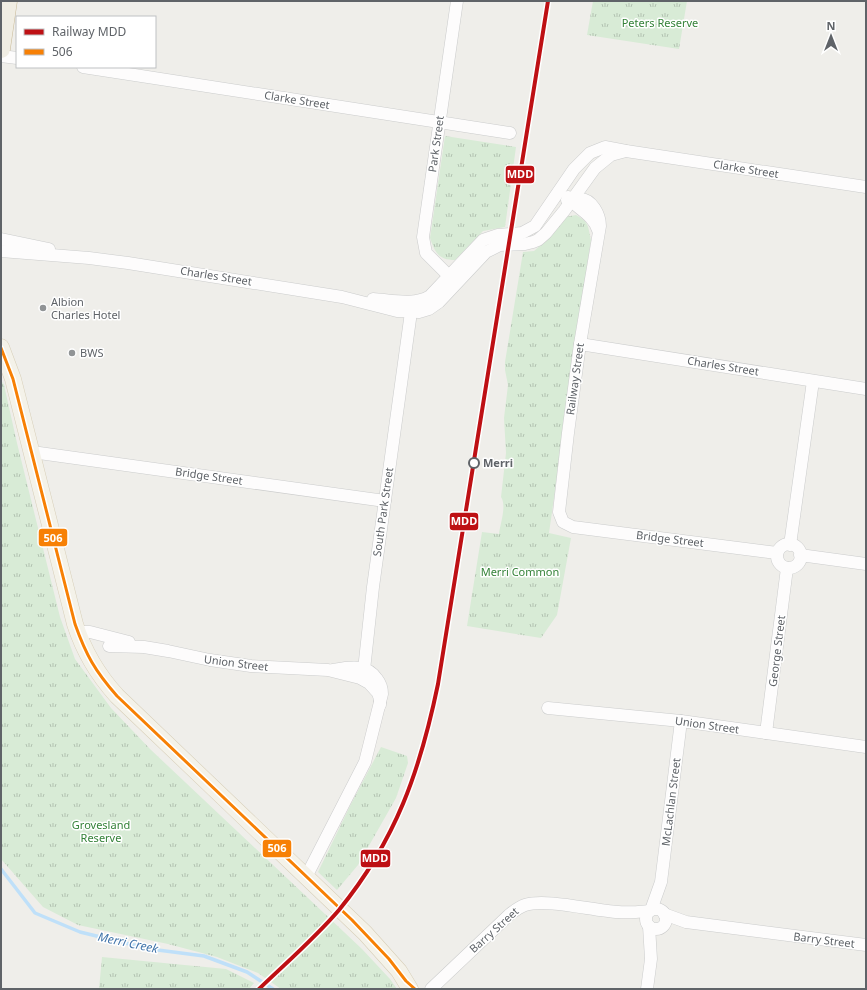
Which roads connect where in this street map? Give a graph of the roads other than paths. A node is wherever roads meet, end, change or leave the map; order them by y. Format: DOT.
graph roads {
  1 [pos="8,1"];
  2 [pos="457,1"];
  3 [pos="1,49"];
  4 [pos="1,56"];
  5 [pos="16,58"];
  6 [pos="89,68"];
  7 [pos="439,122"];
  8 [pos="510,133"];
  9 [pos="626,151"];
  10 [pos="592,152"];
  11 [pos="593,170"];
  12 [pos="564,183"];
  13 [pos="866,187"];
  14 [pos="571,201"];
  15 [pos="550,206"];
  16 [pos="1,238"];
  17 [pos="1,251"];
  18 [pos="89,258"];
  19 [pos="453,280"];
  20 [pos="411,307"];
  21 [pos="580,344"];
  22 [pos="1,348"];
  23 [pos="813,380"];
  24 [pos="866,389"];
  25 [pos="32,452"];
  26 [pos="385,501"];
  27 [pos="563,522"];
  28 [pos="790,544"];
  29 [pos="777,553"];
  30 [pos="800,555"];
  31 [pos="866,564"];
  32 [pos="787,568"];
  33 [pos="78,632"];
  34 [pos="109,646"];
  35 [pos="144,647"];
  36 [pos="363,674"];
  37 [pos="548,708"];
  38 [pos="681,721"];
  39 [pos="766,733"];
  40 [pos="866,747"];
  41 [pos="306,877"];
  42 [pos="656,918"];
  43 [pos="866,945"];
  44 [pos="410,986"];
  45 [pos="431,989"];
  46 [pos="647,989"];
  1 -- 3 [label="highway"];
  2 -- 7 [label="street, Park Street"];
  4 -- 5 [label="street"];
  6 -- 7 [label="street, Clarke Street"];
  7 -- 8 [label="street, Clarke Street"];
  7 -- 19 [label="street, Park Street"];
  9 -- 10 [label="street, Clarke Street"];
  9 -- 11 [label="street, Clarke Street"];
  9 -- 13 [label="street, Clarke Street"];
  10 -- 11 [label="street"];
  10 -- 12 [label="street"];
  11 -- 14 [label="street, Clarke Street"];
  12 -- 14 [label="street"];
  12 -- 15 [label="street, Charles Street"];
  14 -- 15 [label="street, Railway Street"];
  14 -- 19 [label="street, Charles Street"];
  14 -- 21 [label="street, Railway Street"];
  15 -- 19 [label="street, Charles Street"];
  16 -- 18 [label="street, Charles Street"];
  17 -- 18 [label="street, Charles Street"];
  18 -- 20 [label="street, Charles Street"];
  19 -- 20 [label="street, Charles Street"];
  20 -- 26 [label="street, South Park Street"];
  21 -- 23 [label="street, Charles Street"];
  21 -- 27 [label="street, Railway Street"];
  22 -- 25 [label="main road"];
  23 -- 24 [label="street, Charles Street"];
  23 -- 28 [label="street"];
  25 -- 26 [label="street, Bridge Street"];
  25 -- 33 [label="main road"];
  26 -- 36 [label="street, South Park Street"];
  27 -- 29 [label="street, Bridge Street"];
  28 -- 29 [label="street"];
  28 -- 30 [label="street"];
  29 -- 32 [label="street"];
  30 -- 31 [label="street"];
  30 -- 32 [label="street"];
  32 -- 39 [label="street, George Street"];
  33 -- 35 [label="street, Union Street"];
  33 -- 41 [label="main road"];
  34 -- 35 [label="street, Union Street"];
  35 -- 36 [label="street, Union Street"];
  36 -- 41 [label="street"];
  37 -- 38 [label="street, Union Street"];
  38 -- 39 [label="street, Union Street"];
  38 -- 42 [label="street, McLachlan Street"];
  39 -- 40 [label="street, Union Street"];
  41 -- 44 [label="main road"];
  42 -- 43 [label="street, Barry Street"];
  42 -- 45 [label="street, Barry Street"];
  42 -- 46 [label="street, McLachlan Street"];
}
